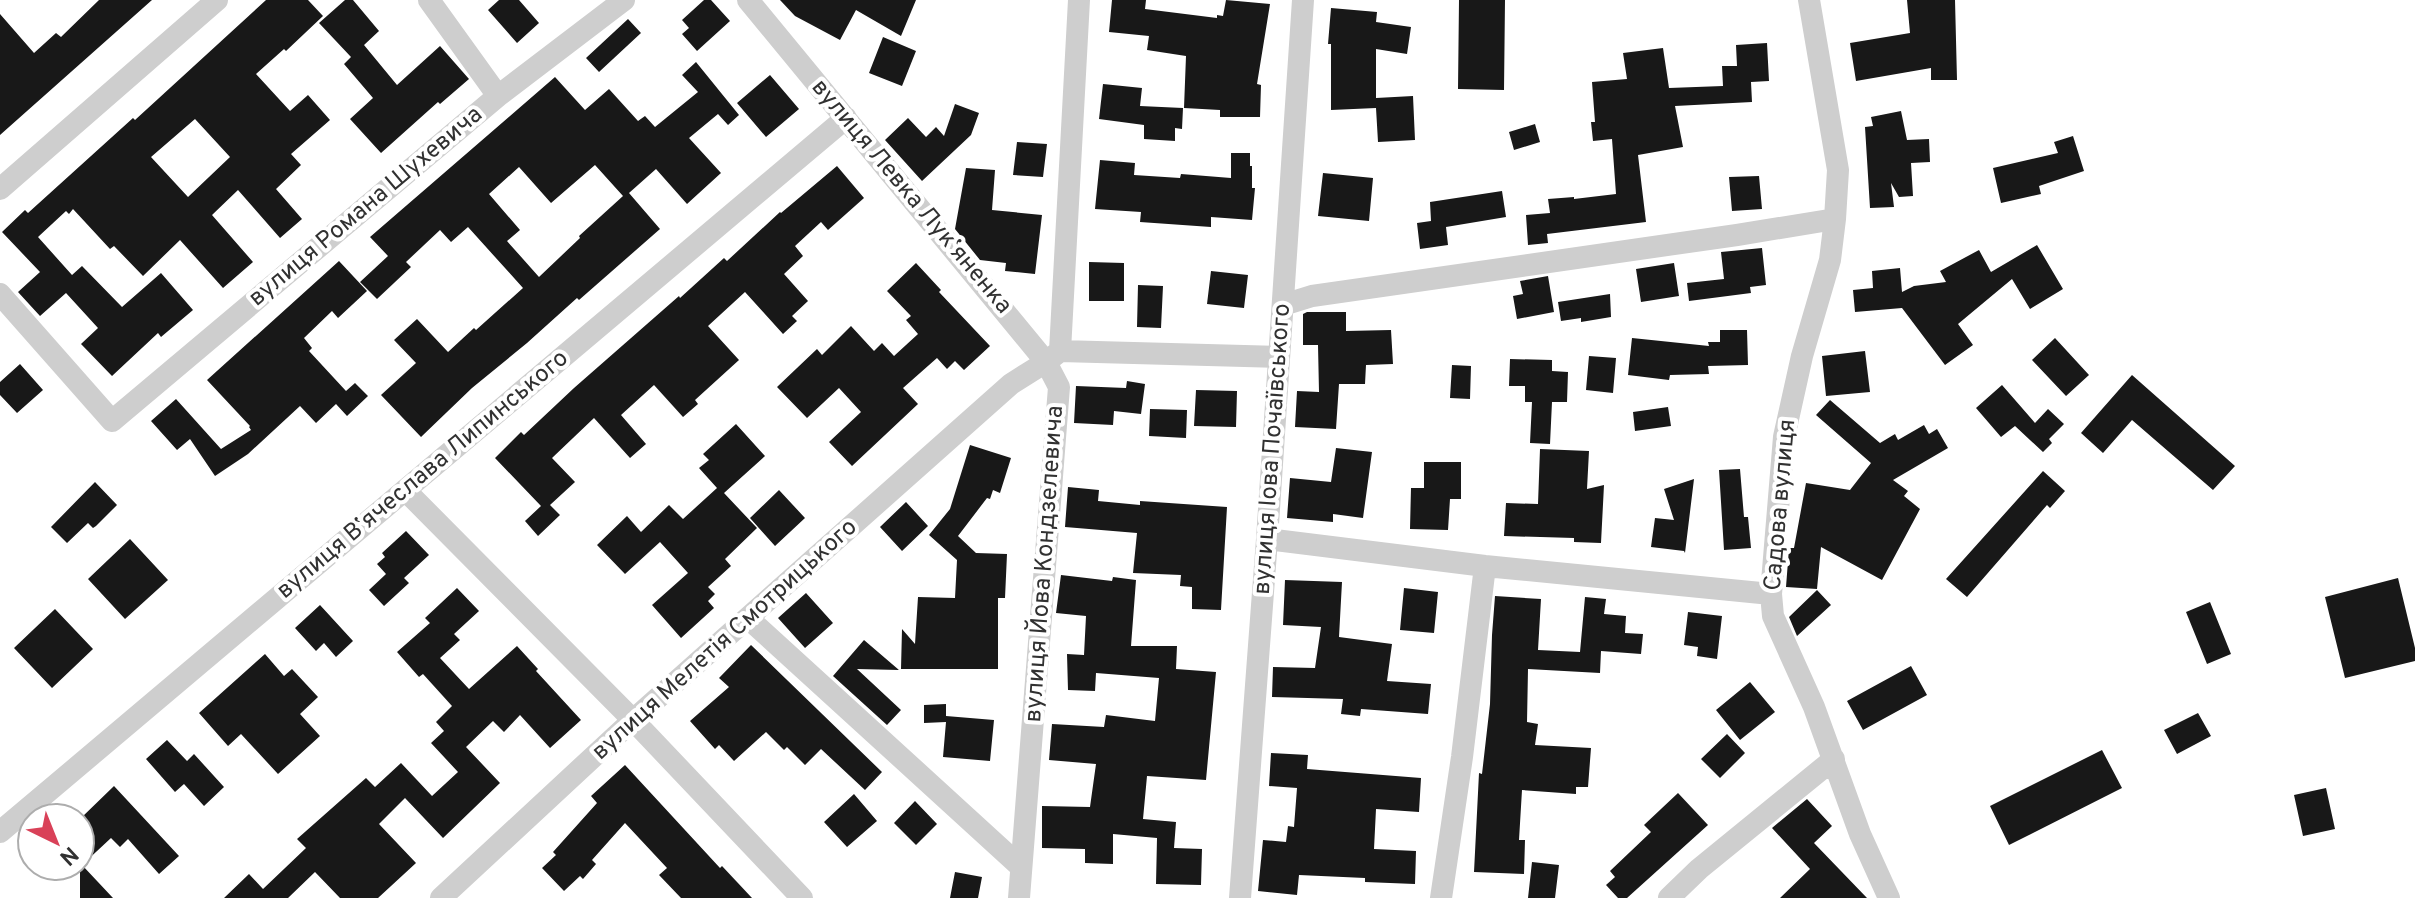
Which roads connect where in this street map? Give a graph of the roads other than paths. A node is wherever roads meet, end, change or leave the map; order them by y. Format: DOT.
graph roads {
  1 [pos="217,0"];
  2 [pos="429,0"];
  3 [pos="624,0"];
  4 [pos="748,0"];
  5 [pos="1079,0"];
  6 [pos="1303,0"];
  7 [pos="1809,0"];
  8 [pos="498,96"];
  9 [pos="846,118"];
  10 [pos="0,189"];
  11 [pos="1835,219"];
  12 [pos="0,294"];
  13 [pos="1283,305"];
  14 [pos="1053,356"];
  15 [pos="1279,357"];
  16 [pos="405,490"];
  17 [pos="1267,539"];
  18 [pos="1485,566"];
  19 [pos="1771,594"];
  20 [pos="748,618"];
  21 [pos="633,720"];
  22 [pos="1834,759"];
  23 [pos="0,832"];
  24 [pos="1021,867"];
  25 [pos="441,898"];
  26 [pos="802,898"];
  27 [pos="1019,898"];
  28 [pos="1240,898"];
  29 [pos="1441,898"];
  30 [pos="1669,898"];
  31 [pos="1889,898"];
  1 -- 10 [label="street"];
  2 -- 8 [label="street"];
  3 -- 8 [label="street, вулиця Романа Шухевича"];
  4 -- 9 [label="street, вулиця Левка Лукʼяненка"];
  5 -- 14 [label="street, вулиця Йова Кондзелевича"];
  6 -- 13 [label="street, вулиця Іова Почаївського"];
  7 -- 11 [label="street, Садова вулиця"];
  8 -- 12 [label="street, вулиця Романа Шухевича"];
  9 -- 14 [label="street, вулиця Левка Лукʼяненка"];
  9 -- 16 [label="street, вулиця Вʼячеслава Липинського"];
  11 -- 13 [label="street"];
  11 -- 19 [label="street, Садова вулиця"];
  13 -- 15 [label="street, вулиця Іова Почаївського"];
  14 -- 15 [label="street"];
  14 -- 20 [label="street, вулиця Мелетія Смотрицького"];
  14 -- 24 [label="street, вулиця Йова Кондзелевича"];
  15 -- 17 [label="street, вулиця Іова Почаївського"];
  16 -- 21 [label="street"];
  16 -- 23 [label="street, вулиця Вʼячеслава Липинського"];
  17 -- 18 [label="street"];
  17 -- 28 [label="street, вулиця Іова Почаївського"];
  18 -- 19 [label="street"];
  18 -- 29 [label="street"];
  19 -- 22 [label="street, Садова вулиця"];
  20 -- 21 [label="street, вулиця Мелетія Смотрицького"];
  20 -- 24 [label="street"];
  21 -- 25 [label="street, вулиця Мелетія Смотрицького"];
  21 -- 26 [label="street"];
  22 -- 30 [label="street"];
  22 -- 31 [label="street, Садова вулиця"];
  24 -- 27 [label="street, вулиця Йова Кондзелевича"];
}
